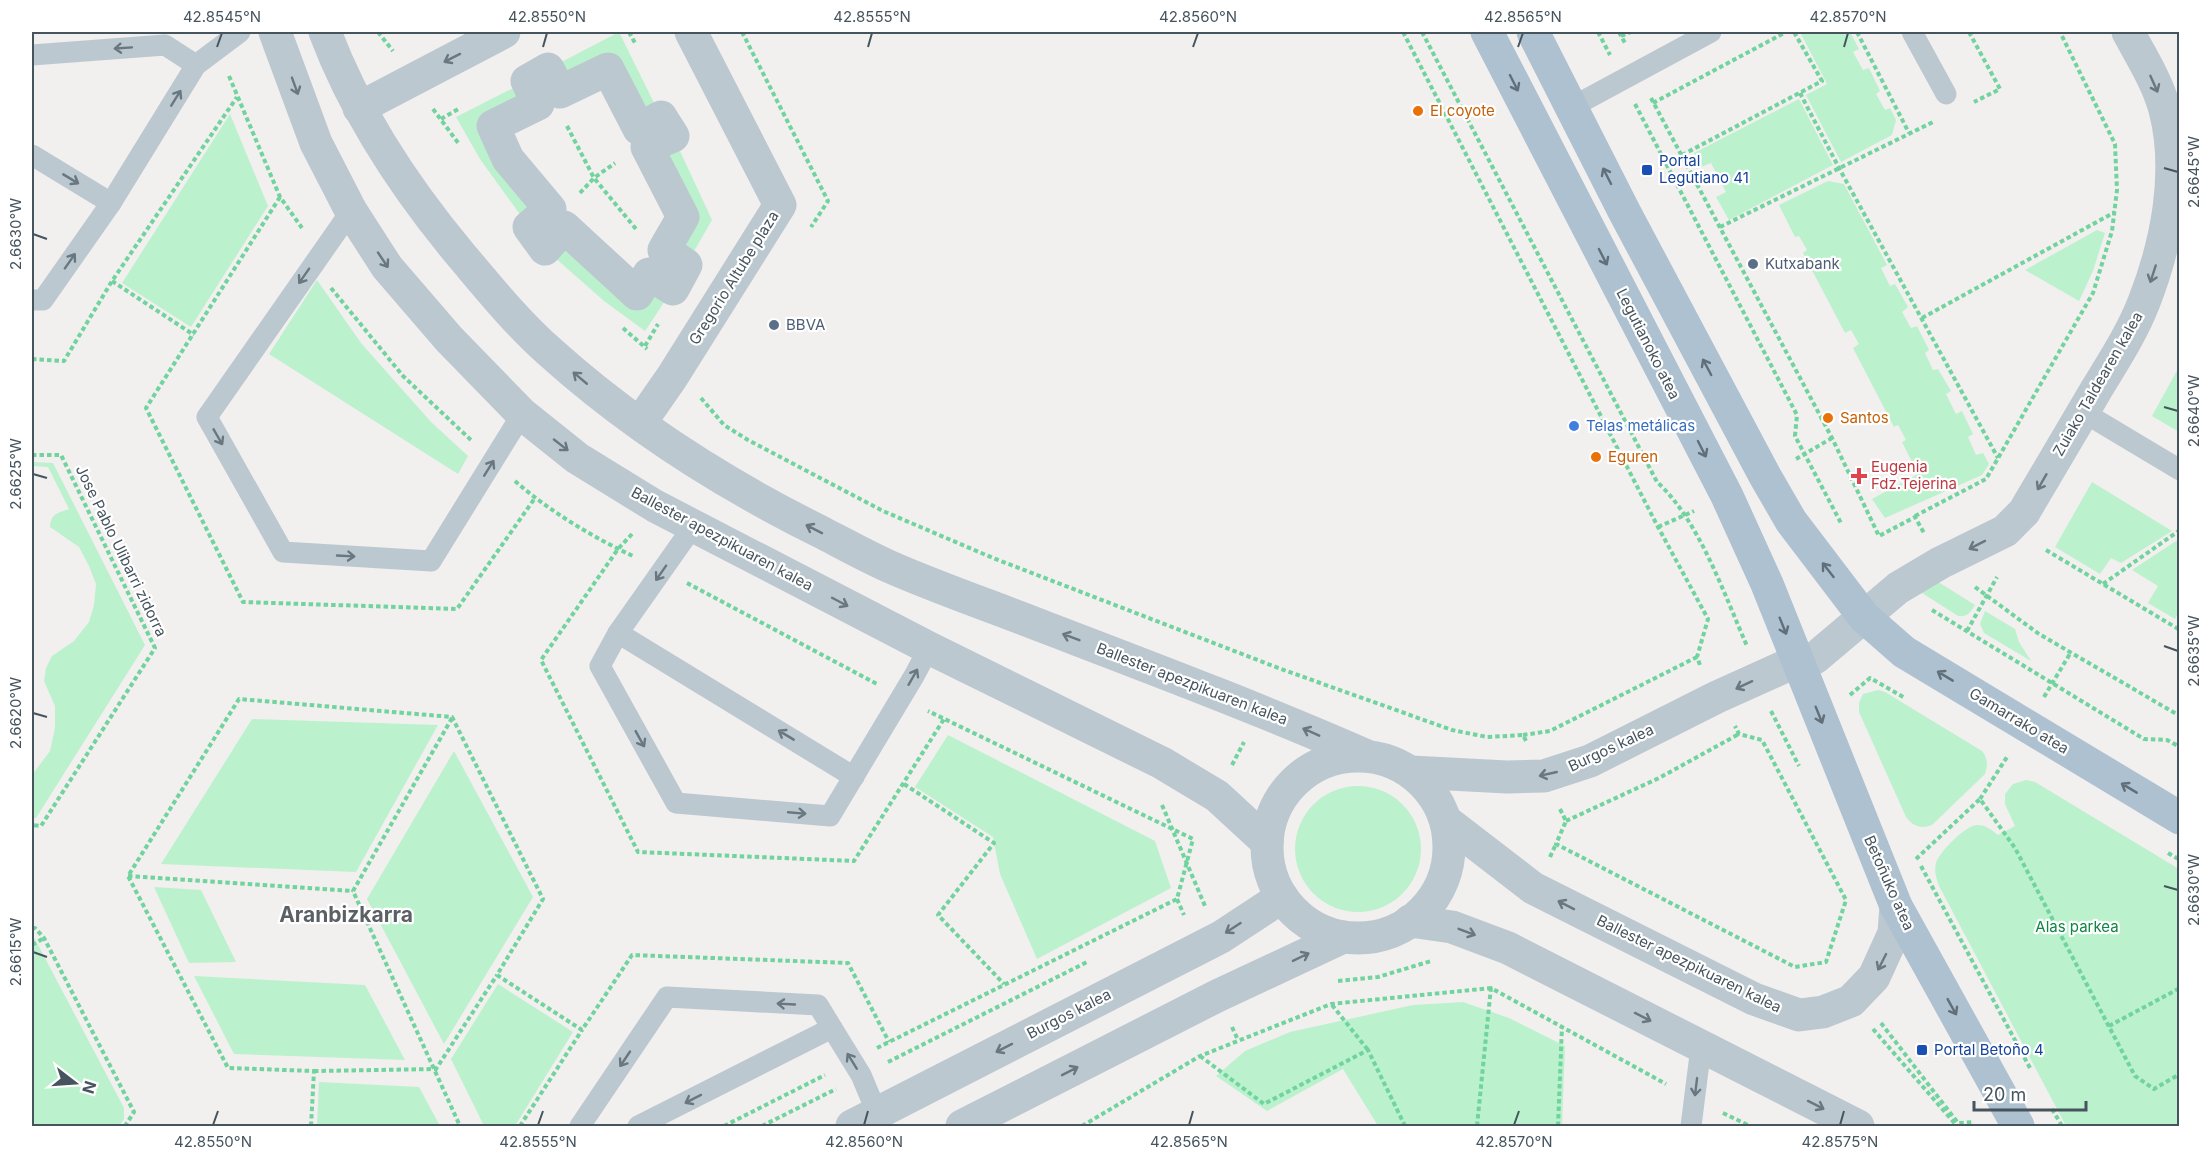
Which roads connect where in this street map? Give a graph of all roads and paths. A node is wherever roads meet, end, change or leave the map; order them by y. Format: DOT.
graph roads {
  1 [pos="240,32"];
  2 [pos="274,32"];
  3 [pos="325,32"];
  4 [pos="378,32"];
  5 [pos="504,32"];
  6 [pos="691,32"];
  7 [pos="1403,32"];
  8 [pos="1422,32"];
  9 [pos="1487,32"];
  10 [pos="1533,32"];
  11 [pos="1598,32"];
  12 [pos="1631,32"];
  13 [pos="1711,32"];
  14 [pos="1786,32"];
  15 [pos="1794,32"];
  16 [pos="1857,32"];
  17 [pos="1912,32"];
  18 [pos="1969,32"];
  19 [pos="2060,32"];
  20 [pos="2128,32"];
  21 [pos="1620,34"];
  22 [pos="219,48"];
  23 [pos="32,55"];
  24 [pos="196,65"];
  25 [pos="548,69"];
  26 [pos="1630,75"];
  27 [pos="411,79"];
  28 [pos="1800,93"];
  29 [pos="1946,94"];
  30 [pos="237,97"];
  31 [pos="1653,103"];
  32 [pos="1970,104"];
  33 [pos="1572,107"];
  34 [pos="359,108"];
  35 [pos="562,117"];
  36 [pos="1939,118"];
  37 [pos="1909,133"];
  38 [pos="2175,138"];
  39 [pos="461,146"];
  40 [pos="32,155"];
  41 [pos="1681,155"];
  42 [pos="621,159"];
  43 [pos="1839,168"];
  44 [pos="594,178"];
  45 [pos="579,195"];
  46 [pos="280,197"];
  47 [pos="111,203"];
  48 [pos="351,211"];
  49 [pos="2115,212"];
  50 [pos="1720,227"];
  51 [pos="638,231"];
  52 [pos="320,254"];
  53 [pos="112,281"];
  54 [pos="32,300"];
  55 [pos="1922,318"];
  56 [pos="618,324"];
  57 [pos="194,335"];
  58 [pos="32,359"];
  59 [pos="672,377"];
  60 [pos="2083,412"];
  61 [pos="522,414"];
  62 [pos="640,423"];
  63 [pos="32,454"];
  64 [pos="1998,458"];
  65 [pos="494,462"];
  66 [pos="2180,470"];
  67 [pos="535,498"];
  68 [pos="1915,517"];
  69 [pos="694,525"];
  70 [pos="1844,528"];
  71 [pos="2180,530"];
  72 [pos="618,549"];
  73 [pos="2046,550"];
  74 [pos="1940,564"];
  75 [pos="663,570"];
  76 [pos="2103,584"];
  77 [pos="1898,588"];
  78 [pos="1864,616"];
  79 [pos="2180,630"];
  80 [pos="618,633"];
  81 [pos="929,648"];
  82 [pos="1696,657"];
  83 [pos="1797,661"];
  84 [pos="1281,669"];
  85 [pos="1761,677"];
  86 [pos="1870,678"];
  87 [pos="902,697"];
  88 [pos="1717,697"];
  89 [pos="1847,698"];
  90 [pos="1260,709"];
  91 [pos="2180,716"];
  92 [pos="452,717"];
  93 [pos="944,719"];
  94 [pos="1739,734"];
  95 [pos="1523,735"];
  96 [pos="2180,747"];
  97 [pos="1365,755"];
  98 [pos="1800,768"];
  99 [pos="1411,772"];
  100 [pos="1544,776"];
  101 [pos="854,777"];
  102 [pos="904,784"];
  103 [pos="1217,796"];
  104 [pos="2180,818"];
  105 [pos="1446,821"];
  106 [pos="1566,821"];
  107 [pos="32,825"];
  108 [pos="1193,839"];
  109 [pos="1267,842"];
  110 [pos="1912,848"];
  111 [pos="1917,858"];
  112 [pos="128,876"];
  113 [pos="353,891"];
  114 [pos="1890,892"];
  115 [pos="1282,897"];
  116 [pos="1846,900"];
  117 [pos="1203,904"];
  118 [pos="1193,909"];
  119 [pos="1182,914"];
  120 [pos="1410,921"];
  121 [pos="32,928"];
  122 [pos="1221,937"];
  123 [pos="1343,937"];
  124 [pos="44,938"];
  125 [pos="32,945"];
  126 [pos="1097,957"];
  127 [pos="1437,960"];
  128 [pos="1826,962"];
  129 [pos="497,975"];
  130 [pos="1330,982"];
  131 [pos="1004,984"];
  132 [pos="1491,988"];
  133 [pos="2180,988"];
  134 [pos="1856,996"];
  135 [pos="1331,1004"];
  136 [pos="1562,1026"];
  137 [pos="2109,1026"];
  138 [pos="832,1028"];
  139 [pos="582,1030"];
  140 [pos="889,1042"];
  141 [pos="1701,1047"];
  142 [pos="1368,1050"];
  143 [pos="1200,1056"];
  144 [pos="857,1068"];
  145 [pos="436,1069"];
  146 [pos="314,1071"];
  147 [pos="2180,1074"];
  148 [pos="2034,1075"];
  149 [pos="1695,1098"];
  150 [pos="2050,1106"];
  151 [pos="864,1120"];
  152 [pos="1984,1122"];
  153 [pos="125,1126"];
  154 [pos="311,1126"];
  155 [pos="460,1126"];
  156 [pos="520,1126"];
  157 [pos="580,1126"];
  158 [pos="638,1126"];
  159 [pos="724,1126"];
  160 [pos="762,1126"];
  161 [pos="962,1126"];
  162 [pos="1082,1126"];
  163 [pos="1405,1126"];
  164 [pos="1477,1126"];
  165 [pos="1558,1126"];
  166 [pos="1691,1126"];
  167 [pos="1749,1126"];
  168 [pos="1858,1126"];
  169 [pos="1957,1126"];
  170 [pos="2018,1126"];
  171 [pos="2062,1126"];
  1 -- 22 [label="lane"];
  2 -- 48 [label="street, Ballester apezpikuaren kalea, one-way"];
  3 -- 34 [label="street, Ballester apezpikuaren kalea"];
  4 -- 27 [label="path"];
  5 -- 27 [label="street, one-way"];
  6 -- 59 [label="street, Gregorio Altube plaza"];
  7 -- 82 [label="path"];
  8 -- 85 [label="path"];
  9 -- 83 [label="main road, Legutianoko atea, one-way"];
  10 -- 33 [label="main road"];
  11 -- 26 [label="path"];
  12 -- 21 [label="path"];
  13 -- 26 [label="lane"];
  14 -- 31 [label="path"];
  15 -- 28 [label="path"];
  16 -- 37 [label="path"];
  17 -- 29 [label="lane"];
  18 -- 32 [label="path"];
  19 -- 49 [label="path"];
  20 -- 38 [label="street, Zuiako Taldearen kalea, one-way"];
  21 -- 26 [label="path"];
  22 -- 24 [label="lane"];
  22 -- 30 [label="path"];
  24 -- 23 [label="lane, one-way"];
  47 -- 24 [label="lane, one-way"];
  25 -- 25 [label="street"];
  26 -- 31 [label="path"];
  26 -- 33 [label="lane"];
  26 -- 70 [label="path"];
  27 -- 34 [label="street"];
  27 -- 39 [label="path"];
  28 -- 41 [label="path"];
  28 -- 43 [label="path"];
  30 -- 46 [label="path"];
  30 -- 53 [label="path"];
  31 -- 41 [label="path"];
  78 -- 33 [label="main road, one-way"];
  62 -- 34 [label="street, Ballester apezpikuaren kalea, one-way"];
  35 -- 44 [label="path"];
  36 -- 37 [label="path"];
  37 -- 43 [label="path"];
  38 -- 60 [label="street, Zuiako Taldearen kalea, one-way"];
  40 -- 47 [label="lane, one-way"];
  41 -- 50 [label="path"];
  42 -- 44 [label="path"];
  43 -- 50 [label="path"];
  43 -- 55 [label="path"];
  44 -- 45 [label="path"];
  44 -- 51 [label="path"];
  46 -- 52 [label="path"];
  46 -- 57 [label="path"];
  54 -- 47 [label="lane, one-way"];
  48 -- 52 [label="lane"];
  48 -- 61 [label="street, Ballester apezpikuaren kalea, one-way"];
  49 -- 55 [label="path"];
  49 -- 64 [label="path"];
  50 -- 68 [label="path"];
  52 -- 65 [label="path"];
  52 -- 65 [label="lane, one-way"];
  53 -- 57 [label="path"];
  53 -- 58 [label="path"];
  55 -- 64 [label="path"];
  56 -- 59 [label="path"];
  57 -- 67 [label="path"];
  59 -- 62 [label="street, Gregorio Altube plaza"];
  59 -- 84 [label="path"];
  60 -- 66 [label="lane"];
  60 -- 74 [label="street, Zuiako Taldearen kalea, one-way"];
  61 -- 65 [label="lane"];
  61 -- 69 [label="street, Ballester apezpikuaren kalea, one-way"];
  90 -- 62 [label="street, Ballester apezpikuaren kalea, one-way"];
  63 -- 107 [label="path, Jose Pablo Ulibarri zidorra"];
  64 -- 68 [label="path"];
  65 -- 67 [label="path"];
  67 -- 72 [label="path"];
  68 -- 74 [label="path"];
  69 -- 75 [label="lane"];
  69 -- 81 [label="street, Ballester apezpikuaren kalea, one-way"];
  71 -- 76 [label="path"];
  72 -- 75 [label="path"];
  72 -- 102 [label="path"];
  73 -- 76 [label="path"];
  74 -- 77 [label="street, Zuiako Taldearen kalea"];
  74 -- 91 [label="path"];
  75 -- 80 [label="lane, one-way"];
  75 -- 87 [label="path"];
  76 -- 79 [label="path"];
  77 -- 78 [label="street, Zuiako Taldearen kalea"];
  77 -- 96 [label="path"];
  78 -- 83 [label="street, Zuiako Taldearen kalea"];
  104 -- 78 [label="main road, Gamarrako atea, one-way"];
  101 -- 80 [label="lane, one-way"];
  80 -- 101 [label="lane, one-way"];
  87 -- 81 [label="lane, one-way"];
  81 -- 103 [label="street, Ballester apezpikuaren kalea"];
  82 -- 88 [label="path"];
  82 -- 95 [label="path"];
  83 -- 85 [label="street, Burgos kalea"];
  83 -- 114 [label="main road, Betoñuko atea, one-way"];
  84 -- 90 [label="path"];
  84 -- 95 [label="path"];
  85 -- 88 [label="street, Burgos kalea, one-way"];
  85 -- 98 [label="path"];
  86 -- 89 [label="path"];
  87 -- 93 [label="path"];
  87 -- 101 [label="lane"];
  88 -- 94 [label="path"];
  88 -- 100 [label="street, Burgos kalea, one-way"];
  97 -- 90 [label="street, Ballester apezpikuaren kalea, one-way"];
  90 -- 103 [label="path"];
  92 -- 112 [label="path"];
  92 -- 113 [label="path"];
  92 -- 129 [label="path"];
  93 -- 102 [label="path"];
  93 -- 108 [label="path"];
  94 -- 106 [label="path"];
  94 -- 116 [label="path"];
  95 -- 100 [label="path"];
  97 -- 99 [label="street"];
  97 -- 109 [label="street"];
  99 -- 100 [label="street, Burgos kalea"];
  99 -- 105 [label="street"];
  100 -- 106 [label="path"];
  102 -- 131 [label="path"];
  103 -- 108 [label="path"];
  103 -- 109 [label="street, Ballester apezpikuaren kalea"];
  105 -- 120 [label="street"];
  134 -- 105 [label="street, Ballester apezpikuaren kalea, one-way"];
  106 -- 128 [label="path"];
  108 -- 131 [label="path"];
  109 -- 115 [label="street"];
  110 -- 111 [label="path"];
  111 -- 114 [label="path"];
  111 -- 137 [label="path"];
  111 -- 148 [label="path"];
  112 -- 113 [label="path"];
  112 -- 146 [label="path"];
  113 -- 145 [label="path"];
  114 -- 116 [label="path"];
  114 -- 134 [label="street, one-way"];
  114 -- 170 [label="main road, Betoñuko atea, one-way"];
  115 -- 122 [label="street, Burgos kalea, one-way"];
  115 -- 123 [label="street"];
  116 -- 128 [label="path"];
  117 -- 122 [label="path"];
  118 -- 119 [label="path"];
  120 -- 123 [label="street"];
  120 -- 141 [label="street, one-way"];
  121 -- 124 [label="path"];
  122 -- 151 [label="street, Burgos kalea, one-way"];
  161 -- 123 [label="street, one-way"];
  124 -- 125 [label="path"];
  124 -- 153 [label="path"];
  126 -- 144 [label="path"];
  127 -- 130 [label="path"];
  128 -- 134 [label="path"];
  129 -- 139 [label="path"];
  129 -- 145 [label="path"];
  131 -- 140 [label="path"];
  132 -- 135 [label="path"];
  132 -- 136 [label="path"];
  132 -- 164 [label="path"];
  133 -- 137 [label="path"];
  134 -- 152 [label="path"];
  134 -- 169 [label="path"];
  135 -- 142 [label="path"];
  135 -- 143 [label="path"];
  136 -- 149 [label="path"];
  136 -- 165 [label="path"];
  137 -- 147 [label="path"];
  138 -- 144 [label="lane"];
  138 -- 157 [label="lane, one-way"];
  138 -- 158 [label="lane, one-way"];
  139 -- 140 [label="path"];
  139 -- 156 [label="path"];
  140 -- 144 [label="path"];
  141 -- 149 [label="lane, one-way"];
  141 -- 168 [label="street, one-way"];
  142 -- 143 [label="path"];
  142 -- 163 [label="path"];
  143 -- 162 [label="path"];
  144 -- 151 [label="lane"];
  144 -- 159 [label="path"];
  144 -- 160 [label="path"];
  145 -- 146 [label="path"];
  145 -- 155 [label="path"];
  146 -- 154 [label="path"];
  149 -- 166 [label="lane"];
  149 -- 167 [label="path"];
  150 -- 171 [label="path"];
}
